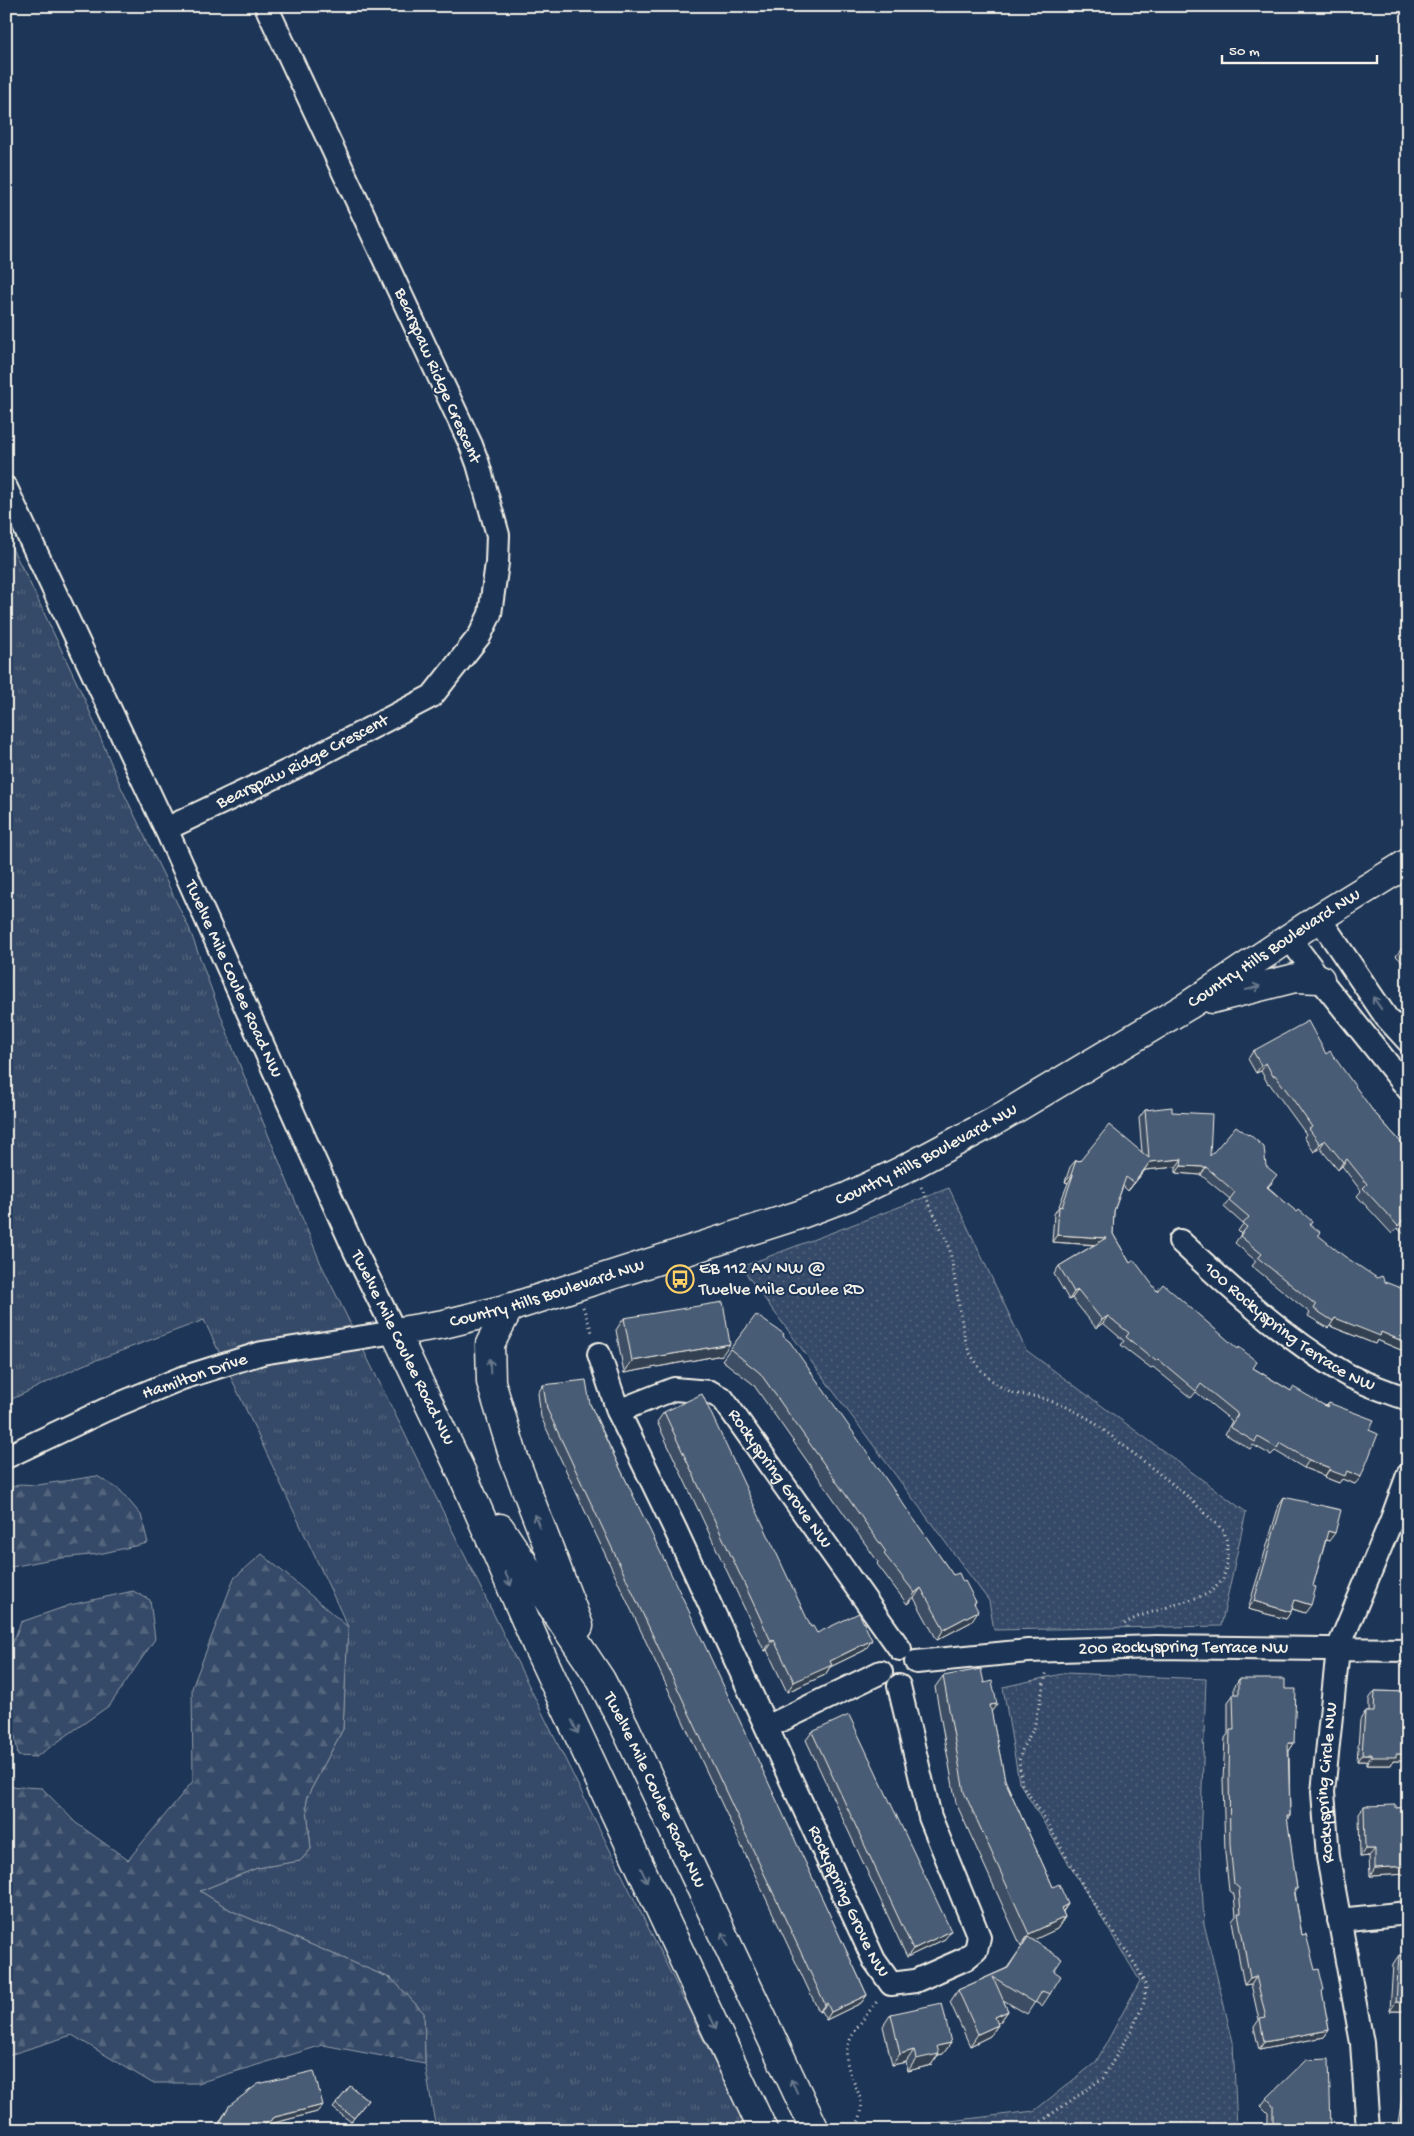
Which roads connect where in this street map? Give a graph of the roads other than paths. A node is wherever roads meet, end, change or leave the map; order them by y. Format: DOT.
graph roads {
  1 [pos="266,6"];
  2 [pos="6,488"];
  3 [pos="166,829"];
  4 [pos="1408,863"];
  5 [pos="1319,918"];
  6 [pos="1289,938"];
  7 [pos="1320,979"];
  8 [pos="1189,1005"];
  9 [pos="1408,1041"];
  10 [pos="1408,1090"];
  11 [pos="1180,1241"];
  12 [pos="510,1308"];
  13 [pos="395,1332"];
  14 [pos="599,1354"];
  15 [pos="1408,1399"];
  16 [pos="618,1411"];
  17 [pos="6,1456"];
  18 [pos="461,1470"];
  19 [pos="1408,1475"];
  20 [pos="1338,1650"];
  21 [pos="1408,1650"];
  22 [pos="908,1656"];
  23 [pos="890,1679"];
  24 [pos="601,1680"];
  25 [pos="766,1727"];
  26 [pos="1408,1912"];
  27 [pos="1339,1920"];
  28 [pos="763,2130"];
  29 [pos="814,2130"];
  30 [pos="1368,2130"];
  1 -- 3 [label="street, Bearspaw Ridge Crescent"];
  2 -- 3 [label="street, Twelve Mile Coulee Road NW"];
  3 -- 13 [label="street, Twelve Mile Coulee Road NW"];
  4 -- 5 [label="main road, Country Hills Boulevard NW"];
  5 -- 6 [label="main road, Country Hills Boulevard NW"];
  9 -- 5 [label="street, one-way"];
  6 -- 7 [label="street"];
  6 -- 8 [label="main road, Country Hills Boulevard NW"];
  8 -- 7 [label="main road, one-way"];
  7 -- 10 [label="street"];
  8 -- 12 [label="main road, Country Hills Boulevard NW"];
  11 -- 15 [label="street, 100 Rockyspring Terrace NW"];
  12 -- 13 [label="main road, Country Hills Boulevard NW"];
  24 -- 12 [label="main road, one-way"];
  13 -- 17 [label="street, Hamilton Drive"];
  13 -- 18 [label="main road, Twelve Mile Coulee Road NW"];
  14 -- 16 [label="street, Rockyspring Grove NW"];
  16 -- 22 [label="street, Rockyspring Grove NW"];
  16 -- 25 [label="street, Rockyspring Grove NW"];
  18 -- 24 [label="main road, Twelve Mile Coulee Road NW"];
  18 -- 28 [label="main road, Twelve Mile Coulee Road NW, one-way"];
  19 -- 20 [label="street, Rockyspring Circle NW"];
  20 -- 21 [label="street, 200 Rockyspring Terrace NW"];
  20 -- 22 [label="street, 200 Rockyspring Terrace NW"];
  20 -- 27 [label="street, Rockyspring Circle NW"];
  22 -- 23 [label="street"];
  22 -- 23 [label="street"];
  23 -- 25 [label="street"];
  23 -- 25 [label="street, Rockyspring Grove NW"];
  29 -- 24 [label="main road, Twelve Mile Coulee Road NW, one-way"];
  26 -- 27 [label="street"];
  27 -- 30 [label="street, Rockyspring Circle NW"];
}
